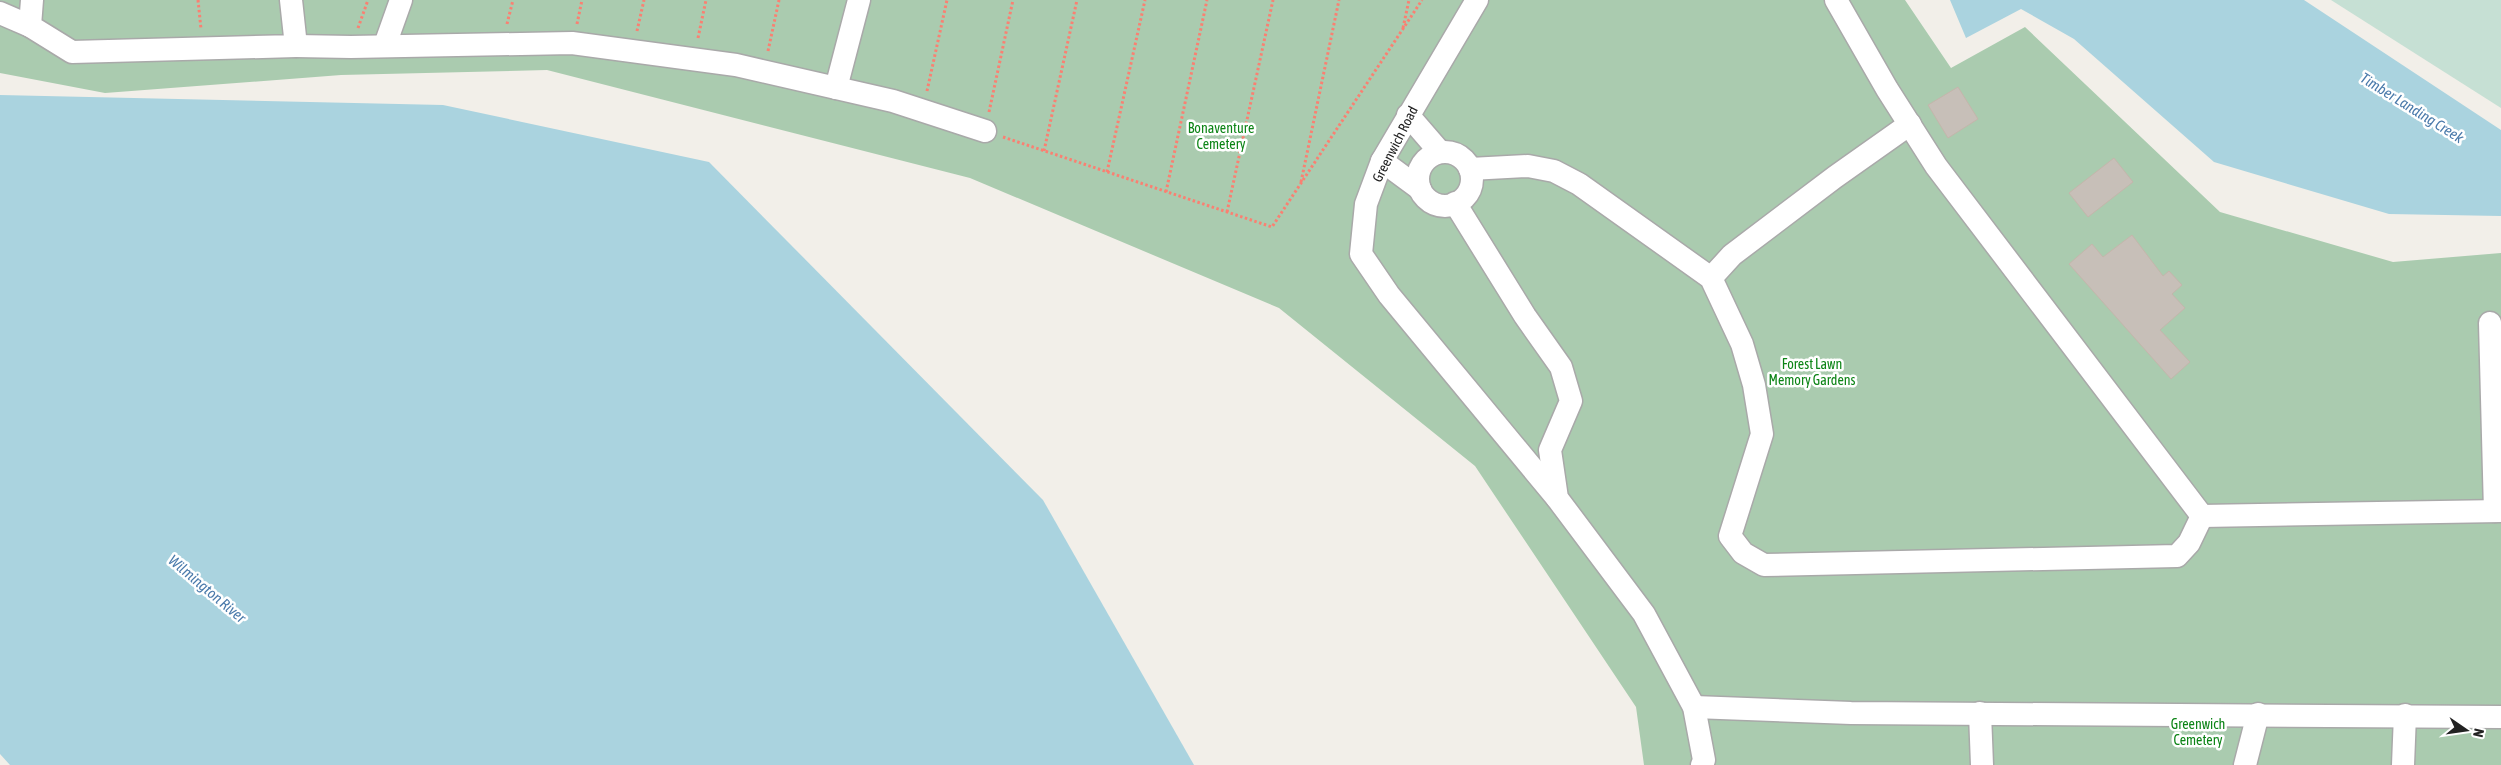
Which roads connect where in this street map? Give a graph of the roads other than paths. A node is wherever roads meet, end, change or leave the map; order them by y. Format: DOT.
graph roads {
  1 [pos="32,0"];
  2 [pos="291,0"];
  3 [pos="401,0"];
  4 [pos="859,0"];
  5 [pos="1477,0"];
  6 [pos="1836,0"];
  7 [pos="0,13"];
  8 [pos="30,26"];
  9 [pos="385,45"];
  10 [pos="296,46"];
  11 [pos="836,88"];
  12 [pos="1408,115"];
  13 [pos="1910,124"];
  14 [pos="985,131"];
  15 [pos="1440,152"];
  16 [pos="1382,162"];
  17 [pos="1470,169"];
  18 [pos="1420,188"];
  19 [pos="1455,204"];
  20 [pos="1710,278"];
  21 [pos="2490,323"];
  22 [pos="1557,498"];
  23 [pos="2498,511"];
  24 [pos="2202,516"];
  25 [pos="1694,707"];
  26 [pos="1980,713"];
  27 [pos="2258,714"];
  28 [pos="2405,716"];
  29 [pos="2501,717"];
  30 [pos="1704,763"];
  31 [pos="1982,765"];
  32 [pos="2245,765"];
  33 [pos="2403,765"];
  1 -- 8 [label="street"];
  2 -- 10 [label="street"];
  3 -- 9 [label="street"];
  4 -- 11 [label="street"];
  5 -- 12 [label="street, Greenwich Road"];
  6 -- 13 [label="street"];
  7 -- 8 [label="street"];
  8 -- 10 [label="street"];
  9 -- 10 [label="street"];
  9 -- 11 [label="street"];
  11 -- 14 [label="street"];
  12 -- 15 [label="street"];
  12 -- 16 [label="street, Greenwich Road"];
  13 -- 20 [label="street"];
  13 -- 24 [label="street"];
  15 -- 17 [label="street"];
  15 -- 18 [label="street"];
  16 -- 18 [label="street"];
  16 -- 22 [label="street, Greenwich Road"];
  17 -- 19 [label="street"];
  17 -- 20 [label="street"];
  18 -- 19 [label="street"];
  19 -- 22 [label="street"];
  20 -- 24 [label="street"];
  21 -- 23 [label="street"];
  22 -- 25 [label="street, Greenwich Road"];
  23 -- 24 [label="street"];
  25 -- 26 [label="street"];
  25 -- 30 [label="street, Greenwich Road"];
  26 -- 27 [label="street"];
  26 -- 31 [label="street"];
  27 -- 28 [label="street"];
  27 -- 32 [label="street"];
  28 -- 29 [label="street"];
  28 -- 33 [label="street"];
}
